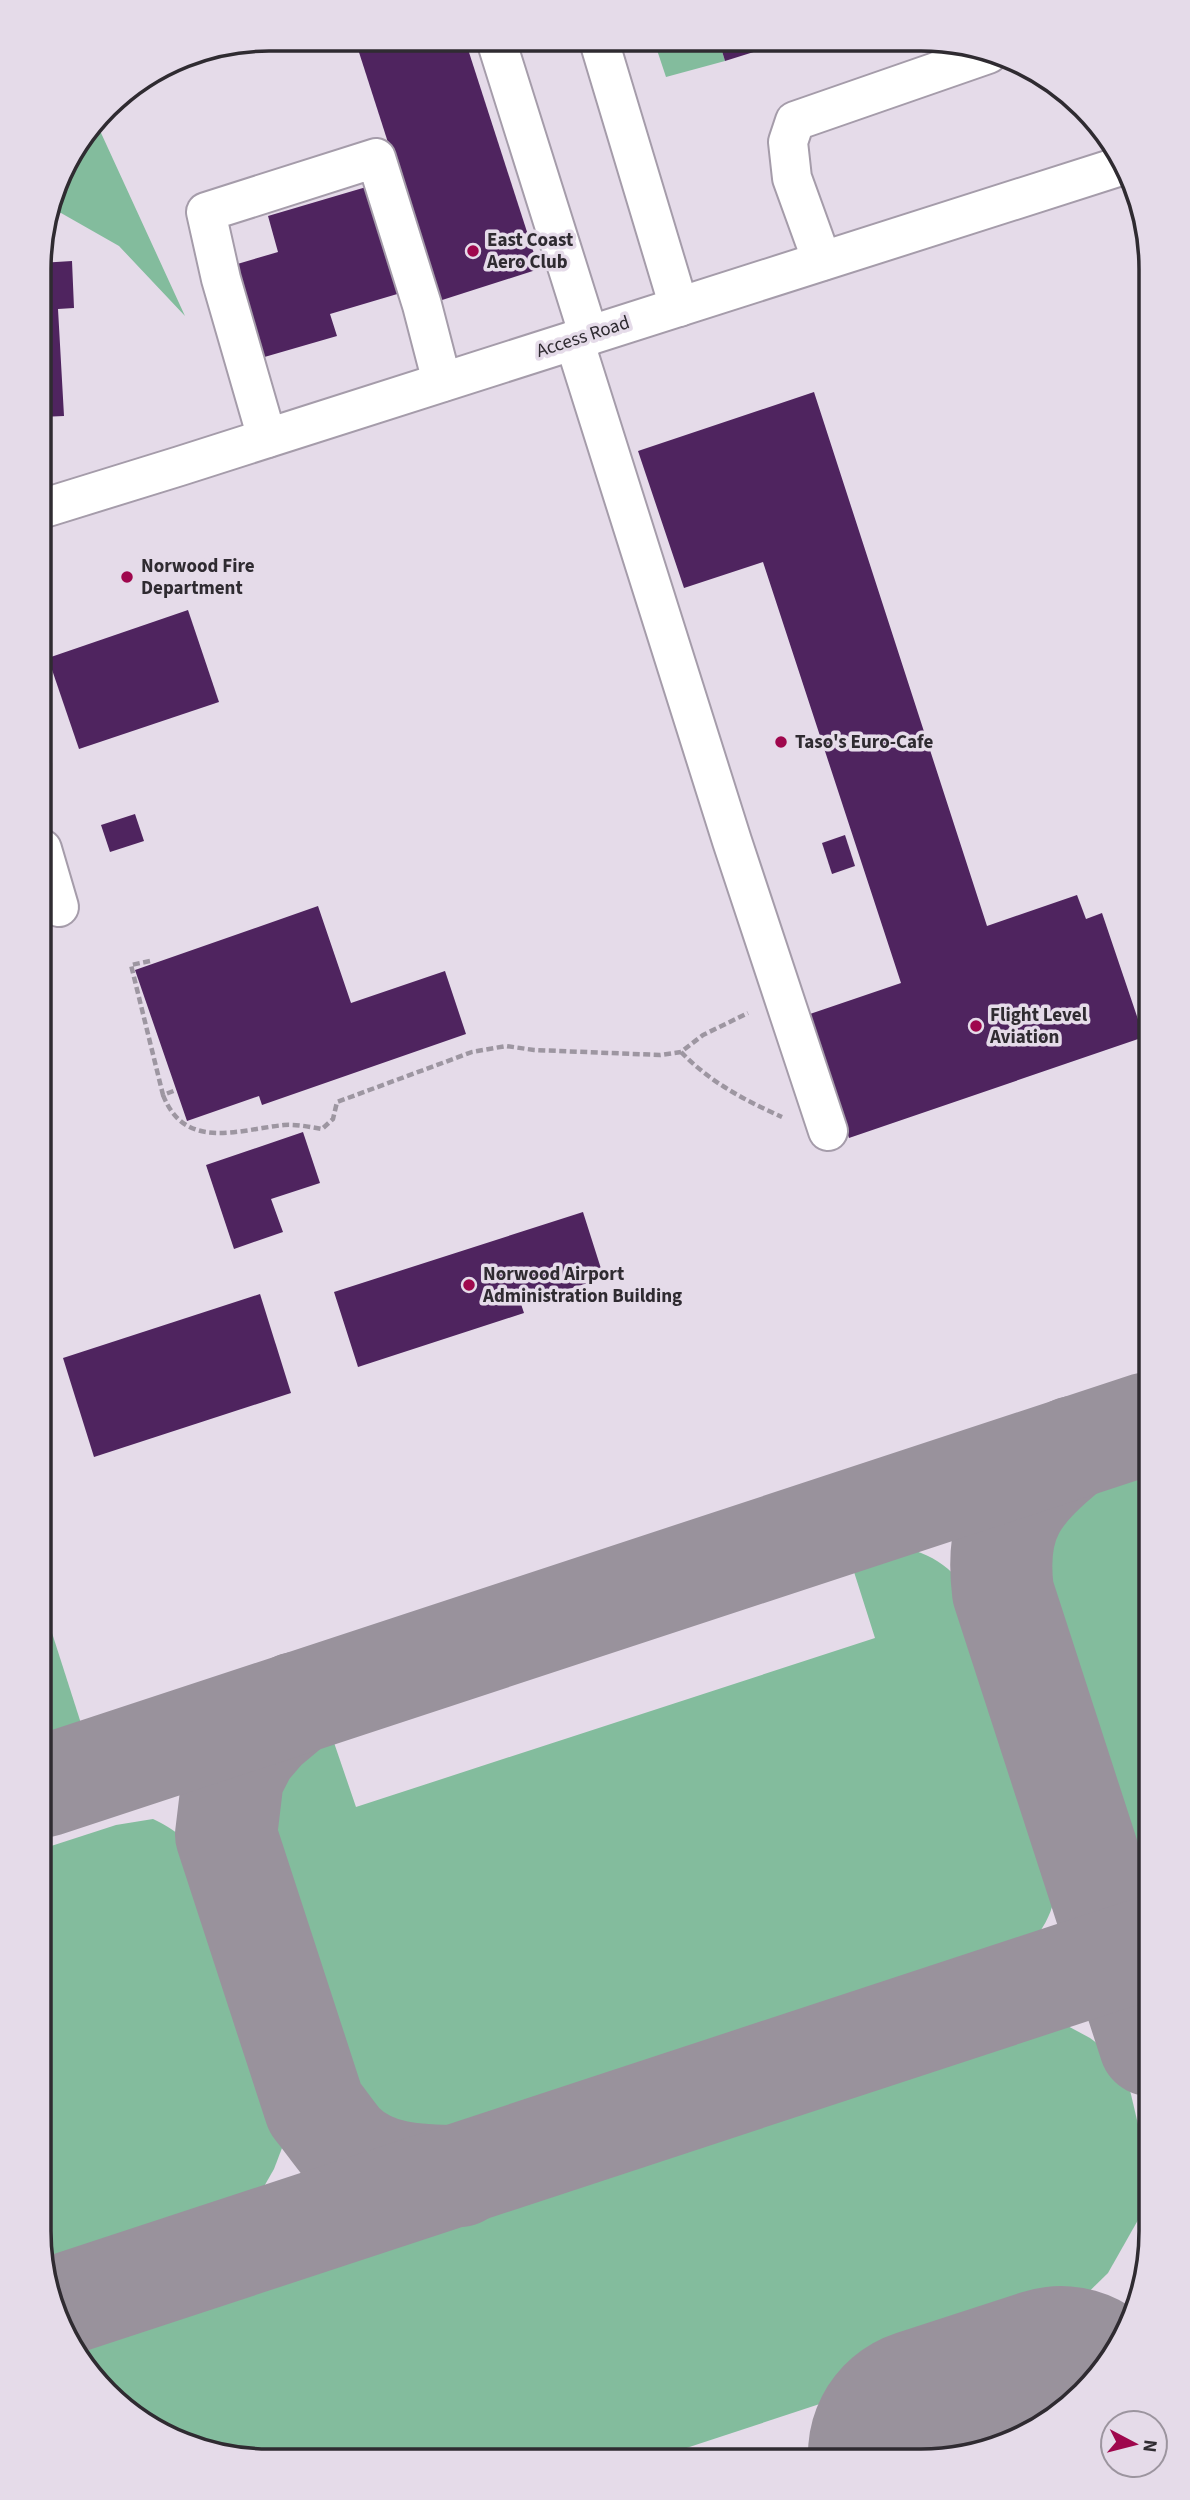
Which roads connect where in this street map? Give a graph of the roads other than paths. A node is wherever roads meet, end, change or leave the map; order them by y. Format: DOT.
graph roads {
  1 [pos="499,51"];
  2 [pos="602,51"];
  3 [pos="976,58"];
  4 [pos="1114,168"];
  5 [pos="822,261"];
  6 [pos="679,307"];
  7 [pos="581,338"];
  8 [pos="442,383"];
  9 [pos="267,438"];
  10 [pos="51,506"];
  11 [pos="51,878"];
  12 [pos="60,907"];
  13 [pos="828,1131"];
  1 -- 7 [label="street"];
  2 -- 6 [label="street"];
  3 -- 5 [label="street"];
  4 -- 5 [label="street, Access Road"];
  5 -- 6 [label="street, Access Road"];
  6 -- 7 [label="street, Access Road"];
  7 -- 8 [label="street, Access Road"];
  7 -- 13 [label="street"];
  8 -- 9 [label="street, Access Road"];
  8 -- 9 [label="street"];
  9 -- 10 [label="street, Access Road"];
  11 -- 12 [label="street"];
}
